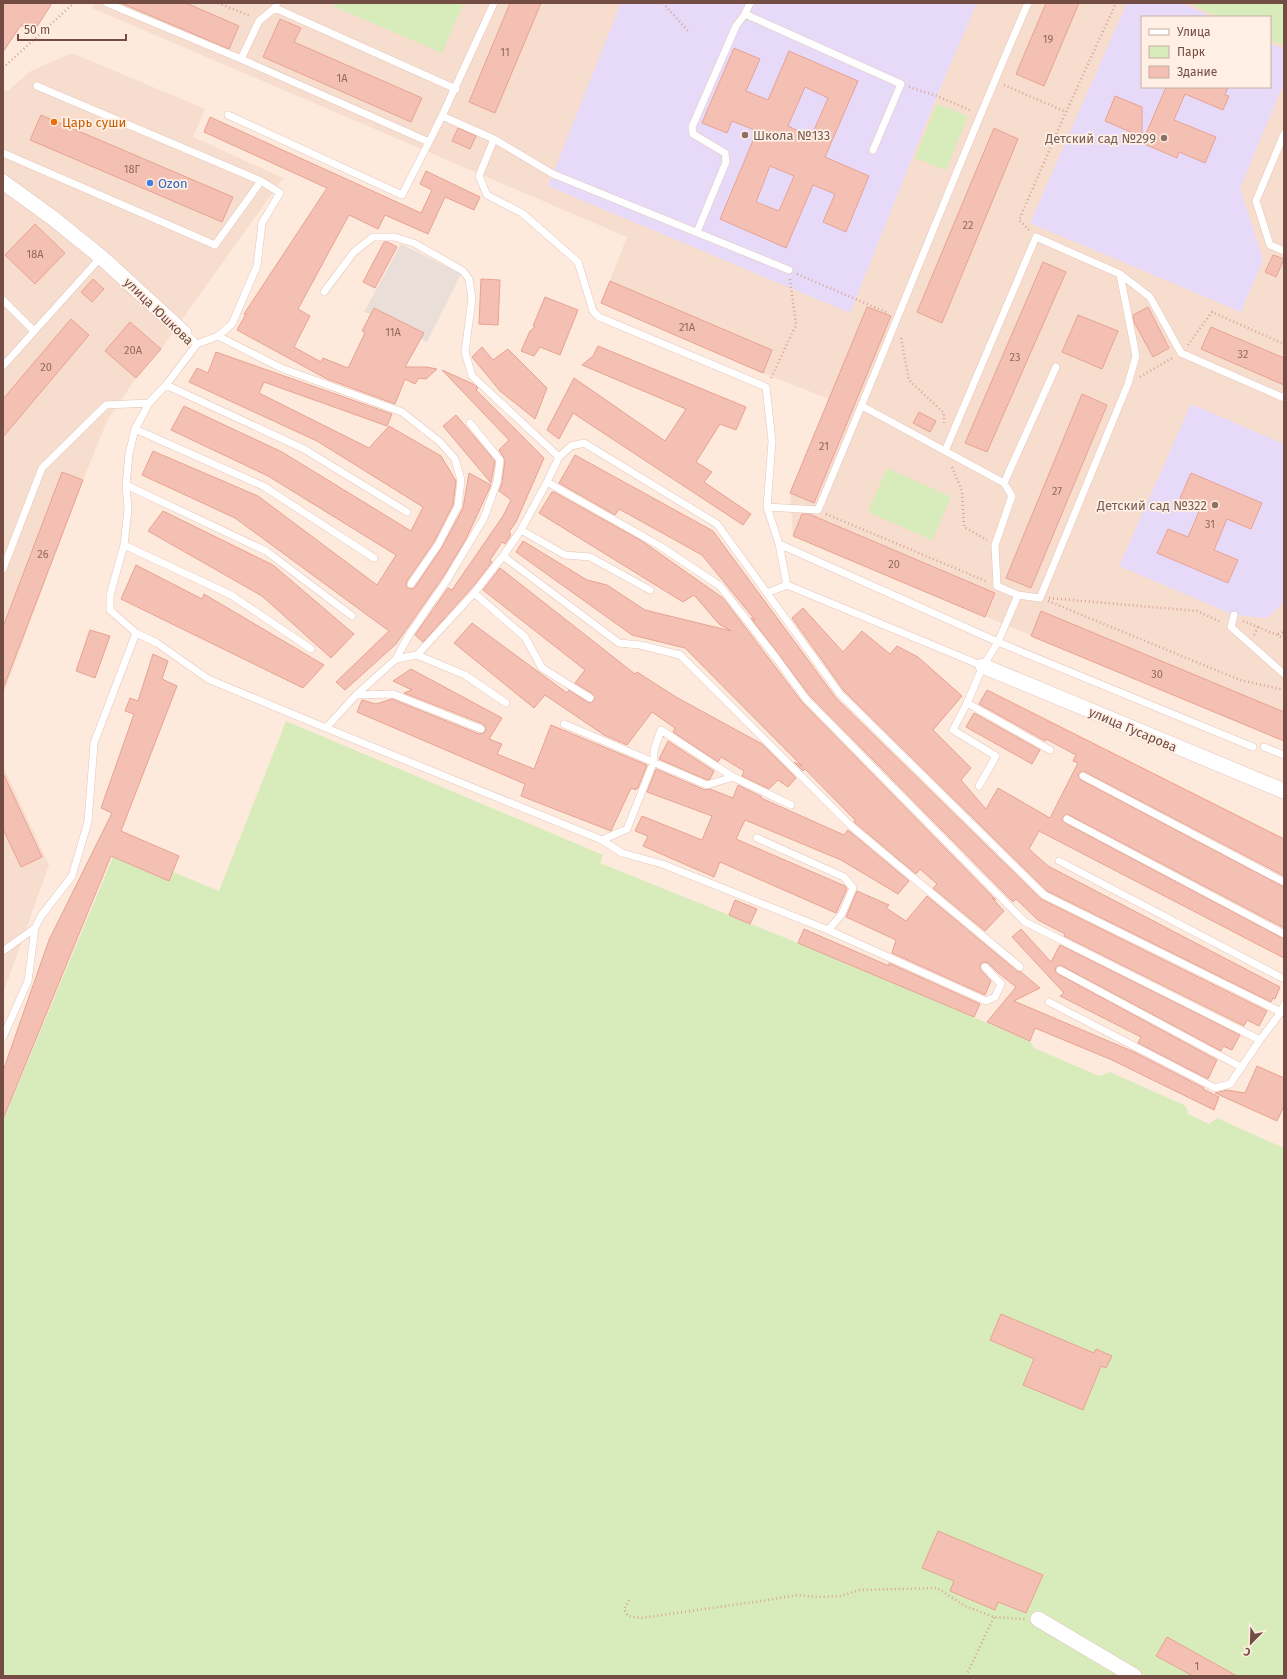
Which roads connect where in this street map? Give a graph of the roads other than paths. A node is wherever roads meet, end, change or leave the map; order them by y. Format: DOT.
graph roads {
  1 [pos="107,3"];
  2 [pos="494,3"];
  3 [pos="750,3"];
  4 [pos="1028,3"];
  5 [pos="276,6"];
  6 [pos="745,14"];
  7 [pos="241,59"];
  8 [pos="37,86"];
  9 [pos="456,89"];
  10 [pos="228,116"];
  11 [pos="442,116"];
  12 [pos="1284,134"];
  13 [pos="494,139"];
  14 [pos="430,142"];
  15 [pos="873,150"];
  16 [pos="3,153"];
  17 [pos="261,181"];
  18 [pos="3,182"];
  19 [pos="697,232"];
  20 [pos="1284,251"];
  21 [pos="101,257"];
  22 [pos="789,270"];
  23 [pos="1120,274"];
  24 [pos="324,292"];
  25 [pos="3,300"];
  26 [pos="34,331"];
  27 [pos="184,333"];
  28 [pos="218,336"];
  29 [pos="197,344"];
  30 [pos="3,366"];
  31 [pos="1056,367"];
  32 [pos="166,385"];
  33 [pos="1284,398"];
  34 [pos="149,403"];
  35 [pos="862,406"];
  36 [pos="470,423"];
  37 [pos="135,429"];
  38 [pos="945,451"];
  39 [pos="559,457"];
  40 [pos="547,482"];
  41 [pos="1004,483"];
  42 [pos="126,485"];
  43 [pos="767,507"];
  44 [pos="407,512"];
  45 [pos="521,530"];
  46 [pos="779,544"];
  47 [pos="124,545"];
  48 [pos="503,556"];
  49 [pos="374,558"];
  50 [pos="3,569"];
  51 [pos="411,584"];
  52 [pos="788,585"];
  53 [pos="650,590"];
  54 [pos="474,593"];
  55 [pos="767,593"];
  56 [pos="1018,594"];
  57 [pos="1234,615"];
  58 [pos="352,616"];
  59 [pos="136,633"];
  60 [pos="998,642"];
  61 [pos="311,649"];
  62 [pos="418,655"];
  63 [pos="396,659"];
  64 [pos="983,666"];
  65 [pos="1284,674"];
  66 [pos="356,695"];
  67 [pos="590,698"];
  68 [pos="506,703"];
  69 [pos="967,703"];
  70 [pos="564,724"];
  71 [pos="326,728"];
  72 [pos="481,729"];
  73 [pos="1253,747"];
  74 [pos="1264,747"];
  75 [pos="1050,750"];
  76 [pos="1284,755"];
  77 [pos="654,762"];
  78 [pos="1083,776"];
  79 [pos="733,777"];
  80 [pos="979,786"];
  81 [pos="1284,791"];
  82 [pos="791,805"];
  83 [pos="1067,819"];
  84 [pos="757,838"];
  85 [pos="602,840"];
  86 [pos="1058,862"];
  87 [pos="1284,882"];
  88 [pos="35,928"];
  89 [pos="828,930"];
  90 [pos="1284,934"];
  91 [pos="3,951"];
  92 [pos="985,967"];
  93 [pos="1020,967"];
  94 [pos="1060,970"];
  95 [pos="1284,979"];
  96 [pos="1049,1002"];
  97 [pos="1282,1008"];
  98 [pos="3,1037"];
  99 [pos="1260,1040"];
  100 [pos="1241,1067"];
  101 [pos="1038,1619"];
  102 [pos="1134,1676"];
  1 -- 7 [label="lane"];
  2 -- 9 [label="lane"];
  3 -- 6 [label="lane"];
  4 -- 35 [label="lane"];
  5 -- 7 [label="lane"];
  5 -- 9 [label="lane"];
  6 -- 15 [label="lane"];
  6 -- 19 [label="lane"];
  7 -- 14 [label="lane"];
  8 -- 17 [label="lane"];
  9 -- 11 [label="lane"];
  10 -- 14 [label="lane"];
  11 -- 13 [label="lane"];
  11 -- 14 [label="lane"];
  12 -- 20 [label="lane"];
  13 -- 19 [label="lane"];
  13 -- 43 [label="lane"];
  16 -- 17 [label="lane"];
  17 -- 28 [label="lane"];
  18 -- 21 [label="street, улица Юшкова"];
  19 -- 22 [label="lane"];
  21 -- 26 [label="lane"];
  21 -- 27 [label="street, улица Юшкова"];
  23 -- 33 [label="lane"];
  23 -- 38 [label="lane"];
  23 -- 56 [label="lane"];
  24 -- 39 [label="lane"];
  25 -- 26 [label="lane"];
  26 -- 30 [label="lane"];
  27 -- 29 [label="lane, улица Юшкова"];
  28 -- 29 [label="lane"];
  28 -- 51 [label="lane"];
  29 -- 32 [label="lane, улица Юшкова"];
  31 -- 41 [label="lane"];
  32 -- 34 [label="lane, улица Юшкова"];
  32 -- 44 [label="lane"];
  34 -- 37 [label="lane, улица Юшкова"];
  34 -- 50 [label="lane"];
  35 -- 38 [label="lane"];
  35 -- 43 [label="lane"];
  36 -- 63 [label="lane"];
  37 -- 42 [label="lane, улица Юшкова"];
  37 -- 49 [label="lane"];
  38 -- 41 [label="lane"];
  39 -- 40 [label="lane"];
  39 -- 55 [label="lane"];
  40 -- 45 [label="lane"];
  40 -- 99 [label="lane"];
  41 -- 56 [label="lane"];
  42 -- 47 [label="lane, улица Юшкова"];
  42 -- 58 [label="lane"];
  43 -- 46 [label="lane"];
  45 -- 48 [label="lane"];
  45 -- 53 [label="lane"];
  46 -- 52 [label="lane"];
  46 -- 60 [label="lane"];
  47 -- 59 [label="lane, улица Юшкова"];
  47 -- 61 [label="lane"];
  48 -- 54 [label="lane"];
  48 -- 93 [label="lane"];
  52 -- 55 [label="lane"];
  52 -- 64 [label="lane"];
  54 -- 62 [label="lane"];
  54 -- 67 [label="lane"];
  55 -- 97 [label="lane"];
  56 -- 60 [label="lane"];
  57 -- 65 [label="lane"];
  59 -- 71 [label="lane"];
  59 -- 88 [label="lane"];
  60 -- 64 [label="lane"];
  60 -- 73 [label="lane"];
  62 -- 63 [label="lane"];
  62 -- 68 [label="lane"];
  63 -- 66 [label="lane"];
  64 -- 69 [label="lane"];
  64 -- 81 [label="street, улица Гусарова"];
  66 -- 71 [label="lane"];
  66 -- 72 [label="lane"];
  69 -- 75 [label="lane"];
  69 -- 80 [label="lane"];
  70 -- 77 [label="lane"];
  71 -- 85 [label="lane"];
  74 -- 76 [label="lane"];
  77 -- 79 [label="lane"];
  77 -- 79 [label="lane"];
  77 -- 85 [label="lane"];
  78 -- 87 [label="lane"];
  79 -- 82 [label="lane"];
  83 -- 90 [label="lane"];
  84 -- 89 [label="lane"];
  85 -- 89 [label="lane"];
  86 -- 95 [label="lane"];
  88 -- 91 [label="lane"];
  88 -- 98 [label="lane"];
  89 -- 92 [label="lane"];
  94 -- 100 [label="lane"];
  96 -- 100 [label="lane"];
  97 -- 99 [label="lane"];
  99 -- 100 [label="lane"];
  101 -- 102 [label="street"];
}
